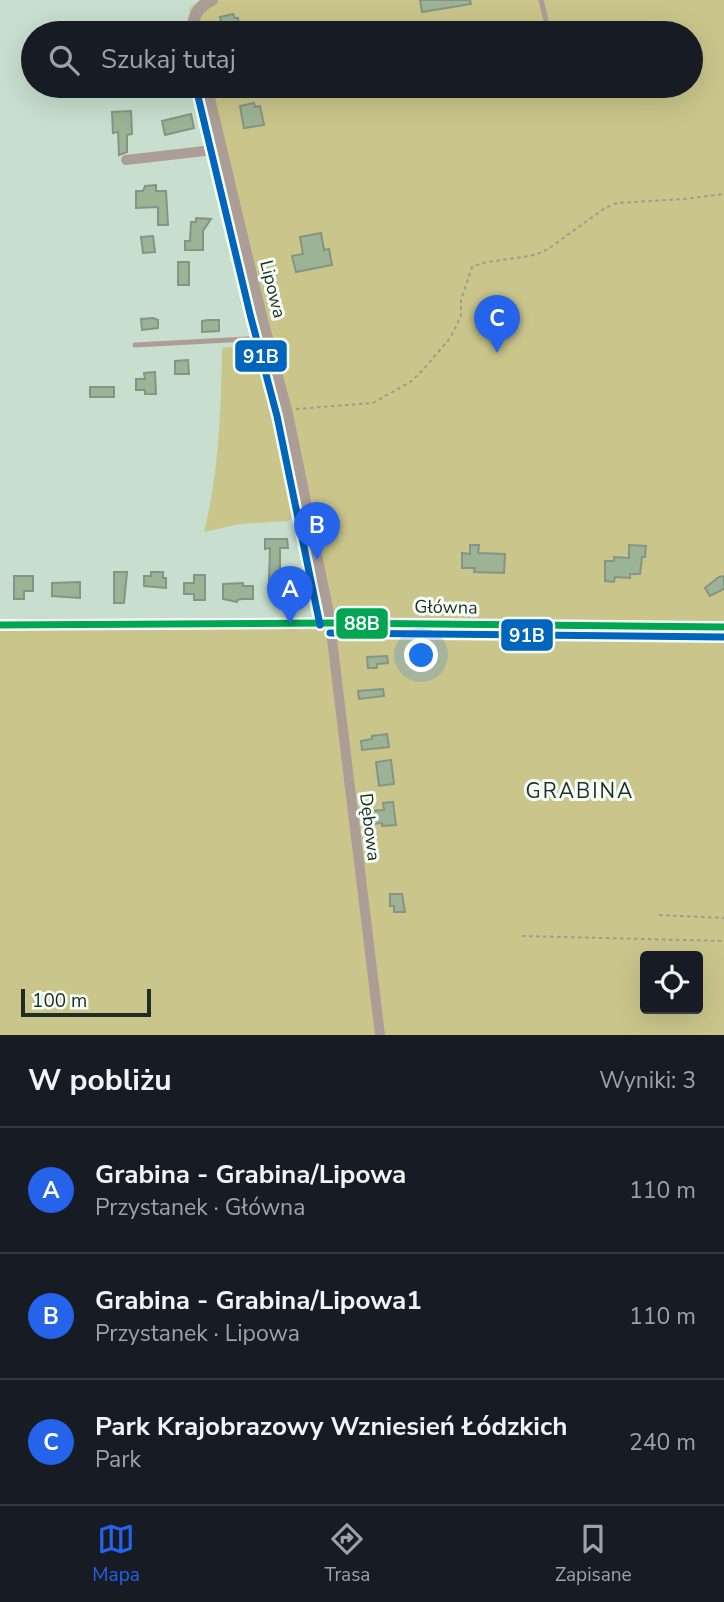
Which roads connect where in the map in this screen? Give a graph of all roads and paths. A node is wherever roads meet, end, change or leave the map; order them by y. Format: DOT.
graph roads {
  1 [pos="212,0"];
  2 [pos="541,0"];
  3 [pos="193,21"];
  4 [pos="546,21"];
  5 [pos="209,98"];
  6 [pos="222,149"];
  7 [pos="126,160"];
  8 [pos="724,194"];
  9 [pos="267,338"];
  10 [pos="135,345"];
  11 [pos="287,414"];
  12 [pos="330,623"];
  13 [pos="0,625"];
  14 [pos="724,627"];
  15 [pos="659,915"];
  16 [pos="724,918"];
  17 [pos="522,936"];
  18 [pos="724,941"];
  19 [pos="380,1035"];
  1 -- 3 [label="street"];
  2 -- 4 [label="lane"];
  5 -- 6 [label="street, Lipowa"];
  6 -- 7 [label="street"];
  6 -- 9 [label="street, Lipowa"];
  8 -- 11 [label="path"];
  9 -- 10 [label="lane"];
  9 -- 11 [label="street, Lipowa"];
  11 -- 12 [label="street, Lipowa"];
  12 -- 13 [label="street, Główna"];
  12 -- 14 [label="street, Główna"];
  12 -- 19 [label="street, Dębowa"];
  15 -- 16 [label="path"];
  17 -- 18 [label="path"];
}
